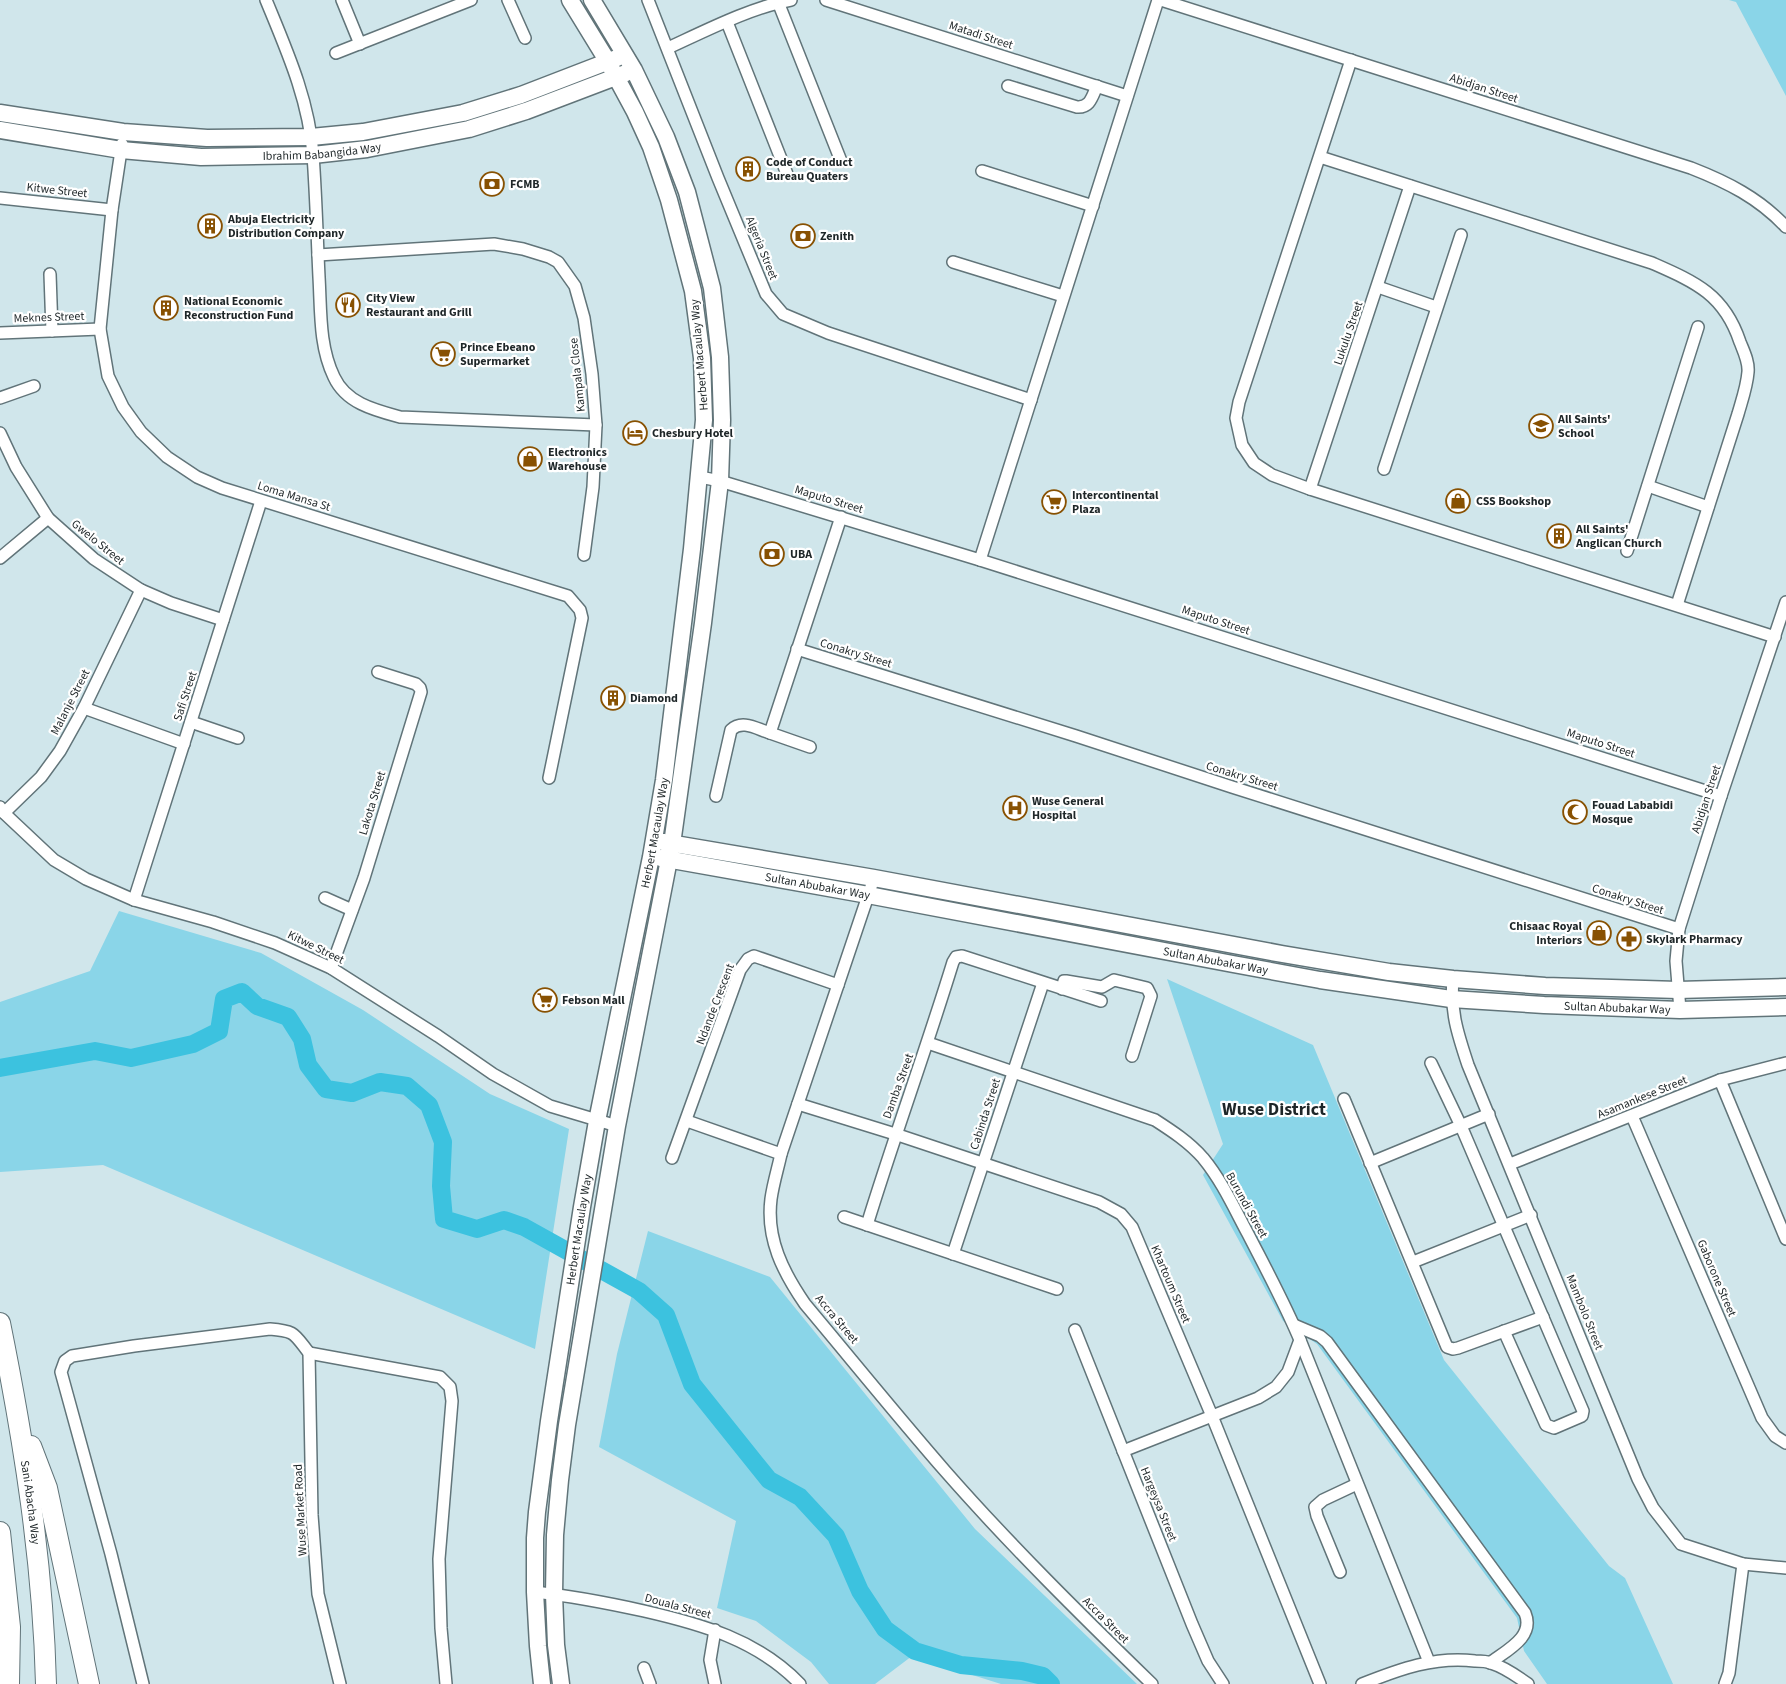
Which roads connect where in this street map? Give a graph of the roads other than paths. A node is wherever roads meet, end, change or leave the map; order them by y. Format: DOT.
graph roads {
  1 [pos="266,0"];
  2 [pos="342,0"];
  3 [pos="471,0"];
  4 [pos="508,0"];
  5 [pos="570,0"];
  6 [pos="592,0"];
  7 [pos="648,0"];
  8 [pos="791,0"];
  9 [pos="826,0"];
  10 [pos="1159,0"];
  11 [pos="778,2"];
  12 [pos="727,22"];
  13 [pos="525,38"];
  14 [pos="360,44"];
  15 [pos="668,48"];
  16 [pos="336,53"];
  17 [pos="626,54"];
  18 [pos="1351,60"];
  19 [pos="608,62"];
  20 [pos="634,70"];
  21 [pos="617,77"];
  22 [pos="1008,86"];
  23 [pos="1096,86"];
  24 [pos="1127,96"];
  25 [pos="0,113"];
  26 [pos="0,130"];
  27 [pos="123,132"];
  28 [pos="311,137"];
  29 [pos="121,150"];
  30 [pos="313,155"];
  31 [pos="1320,157"];
  32 [pos="841,160"];
  33 [pos="982,171"];
  34 [pos="788,174"];
  35 [pos="1410,186"];
  36 [pos="0,198"];
  37 [pos="1092,206"];
  38 [pos="112,210"];
  39 [pos="1786,226"];
  40 [pos="1461,235"];
  41 [pos="318,255"];
  42 [pos="953,262"];
  43 [pos="50,274"];
  44 [pos="1378,287"];
  45 [pos="1063,296"];
  46 [pos="1436,307"];
  47 [pos="1698,328"];
  48 [pos="100,329"];
  49 [pos="52,331"];
  50 [pos="0,333"];
  51 [pos="34,386"];
  52 [pos="0,398"];
  53 [pos="1031,400"];
  54 [pos="596,425"];
  55 [pos="0,433"];
  56 [pos="1384,469"];
  57 [pos="700,477"];
  58 [pos="720,481"];
  59 [pos="1648,486"];
  60 [pos="1310,489"];
  61 [pos="261,501"];
  62 [pos="1708,507"];
  63 [pos="841,517"];
  64 [pos="48,518"];
  65 [pos="1627,551"];
  66 [pos="584,555"];
  67 [pos="0,558"];
  68 [pos="980,560"];
  69 [pos="141,590"];
  70 [pos="1786,602"];
  71 [pos="1677,605"];
  72 [pos="224,620"];
  73 [pos="1775,637"];
  74 [pos="797,649"];
  75 [pos="378,672"];
  76 [pos="84,708"];
  77 [pos="191,722"];
  78 [pos="770,733"];
  79 [pos="238,738"];
  80 [pos="184,744"];
  81 [pos="810,747"];
  82 [pos="549,778"];
  83 [pos="716,796"];
  84 [pos="1721,796"];
  85 [pos="2,810"];
  86 [pos="653,849"];
  87 [pos="671,852"];
  88 [pos="874,878"];
  89 [pos="868,895"];
  90 [pos="325,898"];
  91 [pos="134,900"];
  92 [pos="352,910"];
  93 [pos="1679,929"];
  94 [pos="331,968"];
  95 [pos="1453,980"];
  96 [pos="1043,983"];
  97 [pos="838,985"];
  98 [pos="1786,987"];
  99 [pos="1062,989"];
  100 [pos="1678,990"];
  101 [pos="1451,999"];
  102 [pos="1100,1001"];
  103 [pos="1786,1007"];
  104 [pos="1680,1010"];
  105 [pos="928,1043"];
  106 [pos="1132,1056"];
  107 [pos="1431,1063"];
  108 [pos="1786,1063"];
  109 [pos="1013,1072"];
  110 [pos="1720,1080"];
  111 [pos="1344,1099"];
  112 [pos="798,1104"];
  113 [pos="1489,1114"];
  114 [pos="1632,1116"];
  115 [pos="597,1121"];
  116 [pos="687,1121"];
  117 [pos="617,1126"];
  118 [pos="1461,1126"];
  119 [pos="895,1134"];
  120 [pos="781,1154"];
  121 [pos="672,1158"];
  122 [pos="983,1163"];
  123 [pos="1370,1163"];
  124 [pos="1510,1164"];
  125 [pos="1531,1216"];
  126 [pos="844,1217"];
  127 [pos="867,1225"];
  128 [pos="1504,1226"];
  129 [pos="1786,1239"];
  130 [pos="953,1254"];
  131 [pos="1412,1262"];
  132 [pos="1057,1289"];
  133 [pos="1543,1317"];
  134 [pos="0,1323"];
  135 [pos="1294,1325"];
  136 [pos="1075,1330"];
  137 [pos="1504,1331"];
  138 [pos="1300,1340"];
  139 [pos="309,1353"];
  140 [pos="17,1407"];
  141 [pos="1212,1416"];
  142 [pos="1786,1443"];
  143 [pos="1123,1451"];
  144 [pos="1358,1484"];
  145 [pos="0,1532"];
  146 [pos="1743,1564"];
  147 [pos="1786,1568"];
  148 [pos="1340,1572"];
  149 [pos="535,1592"];
  150 [pos="554,1594"];
  151 [pos="715,1630"];
  152 [pos="1429,1662"];
  153 [pos="1490,1663"];
  154 [pos="644,1668"];
  155 [pos="9,1684"];
  156 [pos="46,1684"];
  157 [pos="89,1684"];
  158 [pos="143,1684"];
  159 [pos="340,1684"];
  160 [pos="446,1684"];
  161 [pos="542,1684"];
  162 [pos="561,1684"];
  163 [pos="650,1684"];
  164 [pos="715,1684"];
  165 [pos="800,1684"];
  166 [pos="1152,1684"];
  167 [pos="1223,1684"];
  168 [pos="1320,1684"];
  169 [pos="1362,1684"];
  170 [pos="1528,1684"];
  171 [pos="1724,1684"];
  1 -- 28 [label="street"];
  2 -- 14 [label="street"];
  3 -- 14 [label="street"];
  4 -- 13 [label="street"];
  5 -- 19 [label="main road, Herbert Macaulay Way"];
  6 -- 17 [label="main road, Herbert Macaulay Way"];
  7 -- 15 [label="street, Algeria Street"];
  8 -- 11 [label="street"];
  9 -- 23 [label="street, Matadi Street"];
  10 -- 18 [label="street, Abidjan Street"];
  10 -- 24 [label="street"];
  11 -- 12 [label="street"];
  11 -- 32 [label="street"];
  12 -- 15 [label="street"];
  12 -- 34 [label="street"];
  14 -- 16 [label="street"];
  15 -- 53 [label="street, Algeria Street"];
  17 -- 19 [label="main road, Ibrahim Babangida Way"];
  17 -- 20 [label="main road, Herbert Macaulay Way"];
  18 -- 31 [label="street"];
  18 -- 39 [label="street, Abidjan Street"];
  19 -- 21 [label="main road, Herbert Macaulay Way"];
  19 -- 28 [label="main road, Ibrahim Babangida Way"];
  20 -- 21 [label="main road, Ibrahim Babangida Way"];
  20 -- 58 [label="main road, Herbert Macaulay Way"];
  21 -- 30 [label="main road, Ibrahim Babangida Way"];
  21 -- 57 [label="main road, Herbert Macaulay Way"];
  22 -- 23 [label="street"];
  23 -- 24 [label="street, Matadi Street"];
  24 -- 37 [label="street"];
  25 -- 27 [label="main road, Ibrahim Babangida Way"];
  26 -- 29 [label="main road, Ibrahim Babangida Way"];
  27 -- 28 [label="main road, Ibrahim Babangida Way"];
  27 -- 29 [label="street, Loma Mansa St"];
  28 -- 30 [label="street"];
  29 -- 30 [label="main road, Ibrahim Babangida Way"];
  29 -- 38 [label="street, Loma Mansa St"];
  30 -- 41 [label="street"];
  31 -- 35 [label="street"];
  31 -- 60 [label="street"];
  33 -- 37 [label="street"];
  35 -- 44 [label="street, Lukulu Street"];
  35 -- 62 [label="street"];
  36 -- 38 [label="street, Kitwe Street"];
  37 -- 45 [label="street"];
  38 -- 48 [label="street, Loma Mansa St"];
  40 -- 46 [label="street"];
  41 -- 54 [label="street, Kampala Close"];
  41 -- 54 [label="street, Kampala Close"];
  42 -- 45 [label="street"];
  43 -- 49 [label="street"];
  44 -- 46 [label="street"];
  44 -- 60 [label="street, Lukulu Street"];
  45 -- 53 [label="street"];
  46 -- 56 [label="street"];
  47 -- 59 [label="street"];
  48 -- 49 [label="street, Meknes Street"];
  48 -- 61 [label="street, Loma Mansa St"];
  49 -- 50 [label="street, Meknes Street"];
  51 -- 52 [label="street"];
  53 -- 68 [label="street"];
  54 -- 66 [label="street"];
  55 -- 64 [label="street, Gwelo Street"];
  57 -- 58 [label="street, Maputo Street"];
  57 -- 86 [label="main road, Herbert Macaulay Way"];
  58 -- 63 [label="street, Maputo Street"];
  58 -- 87 [label="main road, Herbert Macaulay Way"];
  59 -- 62 [label="street"];
  59 -- 65 [label="street"];
  60 -- 71 [label="street"];
  61 -- 72 [label="street, Safi Street"];
  61 -- 82 [label="street, Loma Mansa St"];
  62 -- 71 [label="street"];
  63 -- 68 [label="street, Maputo Street"];
  63 -- 74 [label="street"];
  64 -- 67 [label="street"];
  64 -- 69 [label="street, Gwelo Street"];
  68 -- 84 [label="street, Maputo Street"];
  69 -- 72 [label="street, Gwelo Street"];
  69 -- 76 [label="street, Malanje Street"];
  70 -- 73 [label="street, Abidjan Street"];
  71 -- 73 [label="street"];
  72 -- 77 [label="street, Safi Street"];
  73 -- 84 [label="street, Abidjan Street"];
  74 -- 78 [label="street"];
  74 -- 93 [label="street, Conakry Street"];
  75 -- 92 [label="street, Lakota Street"];
  76 -- 80 [label="street"];
  76 -- 85 [label="street, Malanje Street"];
  77 -- 79 [label="street"];
  77 -- 80 [label="street, Safi Street"];
  78 -- 81 [label="street"];
  78 -- 83 [label="street"];
  80 -- 91 [label="street, Safi Street"];
  84 -- 93 [label="street, Abidjan Street"];
  85 -- 91 [label="street, Kitwe Street"];
  86 -- 87 [label="main road, Sultan Abubakar Way"];
  86 -- 115 [label="main road, Herbert Macaulay Way"];
  87 -- 88 [label="main road, Sultan Abubakar Way"];
  87 -- 89 [label="main road, Sultan Abubakar Way"];
  87 -- 117 [label="main road, Herbert Macaulay Way"];
  88 -- 89 [label="street, Accra Street"];
  88 -- 95 [label="main road, Sultan Abubakar Way"];
  89 -- 97 [label="street, Accra Street"];
  89 -- 101 [label="main road, Sultan Abubakar Way"];
  90 -- 92 [label="street"];
  91 -- 94 [label="street, Kitwe Street"];
  92 -- 94 [label="street, Lakota Street"];
  93 -- 100 [label="street, Abidjan Street"];
  94 -- 115 [label="street, Kitwe Street"];
  95 -- 100 [label="main road, Sultan Abubakar Way"];
  95 -- 101 [label="street, Mambolo Street"];
  96 -- 99 [label="street"];
  96 -- 105 [label="street, Damba Street"];
  96 -- 109 [label="street, Cabinda Street"];
  97 -- 112 [label="street, Accra Street"];
  97 -- 116 [label="street, Ndande Crescent"];
  98 -- 100 [label="main road, Sultan Abubakar Way"];
  99 -- 102 [label="street"];
  99 -- 106 [label="street"];
  100 -- 104 [label="street, Abidjan Street"];
  101 -- 104 [label="main road, Sultan Abubakar Way"];
  101 -- 113 [label="street, Mambolo Street"];
  103 -- 104 [label="main road, Sultan Abubakar Way"];
  105 -- 109 [label="street, Burundi Street"];
  105 -- 119 [label="street, Damba Street"];
  107 -- 118 [label="street"];
  108 -- 110 [label="street, Asamankese Street"];
  109 -- 122 [label="street, Cabinda Street"];
  109 -- 135 [label="street, Burundi Street"];
  110 -- 114 [label="street, Asamankese Street"];
  110 -- 129 [label="street"];
  111 -- 123 [label="street"];
  112 -- 119 [label="street, Khartoum Street"];
  112 -- 120 [label="street, Accra Street"];
  113 -- 118 [label="street"];
  113 -- 124 [label="street, Mambolo Street"];
  114 -- 124 [label="street, Asamankese Street"];
  114 -- 142 [label="street, Gaborone Street"];
  115 -- 117 [label="street, Kitwe Street"];
  115 -- 149 [label="main road, Herbert Macaulay Way"];
  116 -- 120 [label="street"];
  116 -- 121 [label="street, Ndande Crescent"];
  117 -- 150 [label="main road, Herbert Macaulay Way"];
  118 -- 123 [label="street"];
  118 -- 128 [label="street"];
  119 -- 122 [label="street, Khartoum Street"];
  119 -- 127 [label="street, Damba Street"];
  120 -- 166 [label="street, Accra Street"];
  122 -- 130 [label="street, Cabinda Street"];
  122 -- 141 [label="street, Khartoum Street"];
  123 -- 131 [label="street"];
  124 -- 125 [label="street, Mambolo Street"];
  125 -- 128 [label="street"];
  125 -- 146 [label="street, Mambolo Street"];
  126 -- 127 [label="street"];
  127 -- 130 [label="street"];
  128 -- 131 [label="street"];
  128 -- 133 [label="street"];
  130 -- 132 [label="street"];
  131 -- 137 [label="street"];
  133 -- 137 [label="street"];
  133 -- 137 [label="street"];
  134 -- 140 [label="highway, Sani Abacha Way"];
  135 -- 138 [label="street, Burundi Street"];
  135 -- 153 [label="street"];
  136 -- 143 [label="street, Hargeysa Street"];
  138 -- 141 [label="street"];
  138 -- 144 [label="street, Burundi Street"];
  139 -- 158 [label="street"];
  139 -- 159 [label="street, Wuse Market Road"];
  139 -- 160 [label="street"];
  140 -- 156 [label="highway, Sani Abacha Way"];
  140 -- 157 [label="highway"];
  141 -- 143 [label="street"];
  141 -- 168 [label="street, Khartoum Street"];
  143 -- 167 [label="street, Hargeysa Street"];
  144 -- 148 [label="street"];
  144 -- 152 [label="street, Burundi Street"];
  145 -- 155 [label="highway"];
  146 -- 147 [label="street, Mambolo Street"];
  146 -- 171 [label="street"];
  149 -- 150 [label="street, Douala Street"];
  149 -- 161 [label="main road, Herbert Macaulay Way"];
  150 -- 151 [label="street, Douala Street"];
  150 -- 162 [label="main road, Herbert Macaulay Way"];
  151 -- 164 [label="street"];
  151 -- 165 [label="street, Douala Street"];
  152 -- 153 [label="street"];
  152 -- 169 [label="street"];
  153 -- 170 [label="street"];
  154 -- 163 [label="street"];
}
